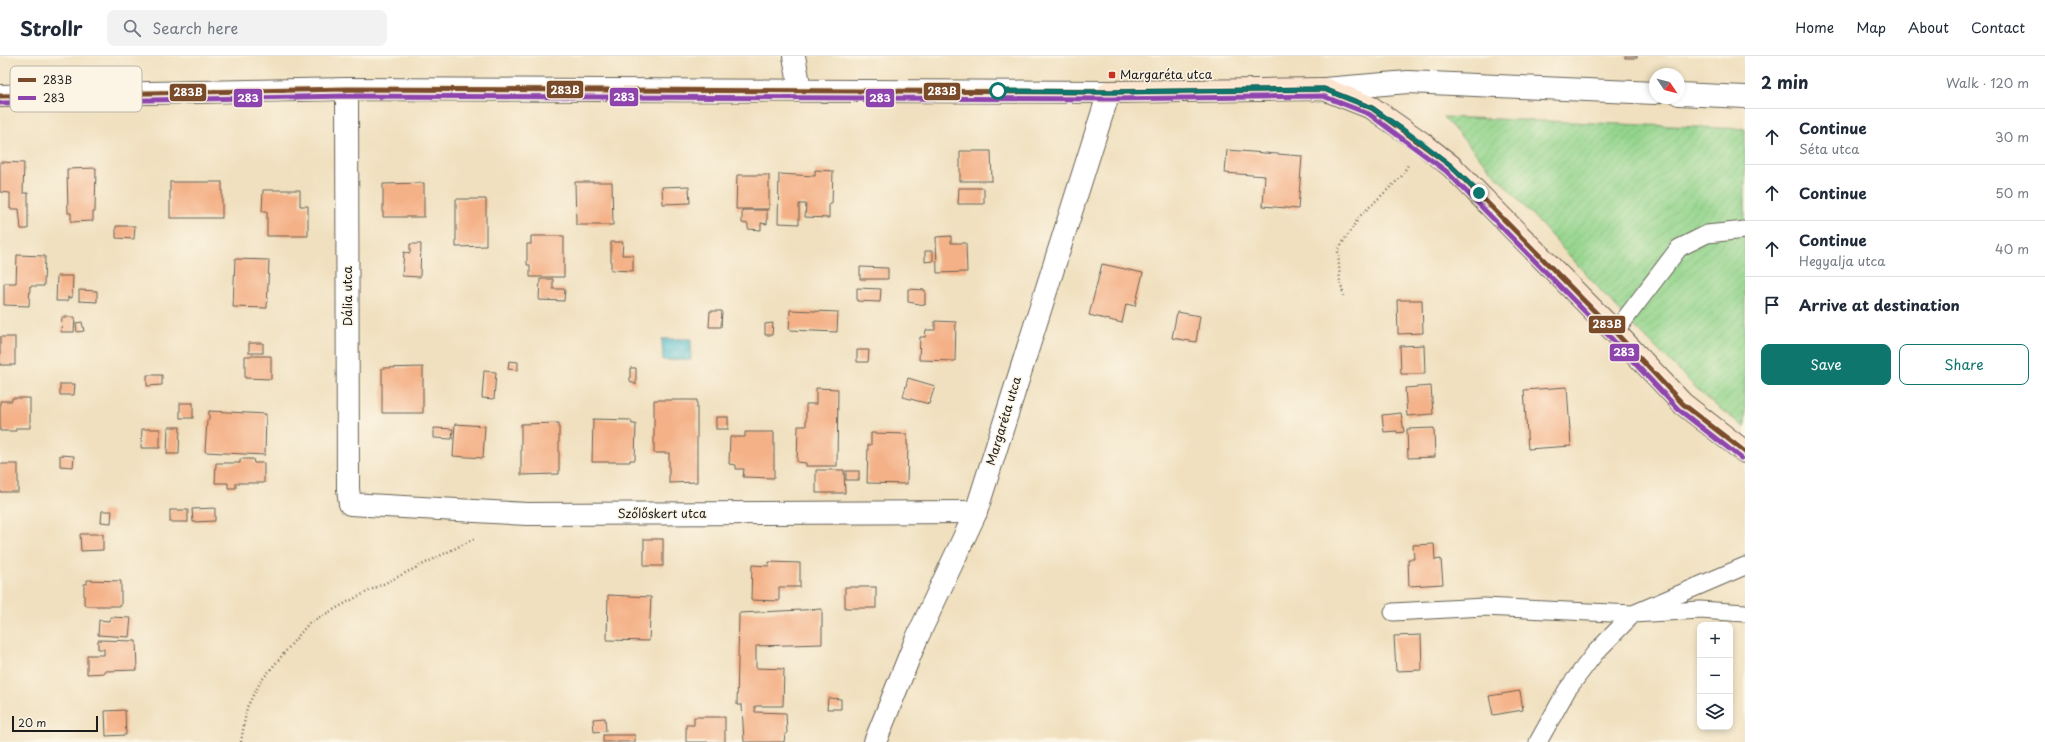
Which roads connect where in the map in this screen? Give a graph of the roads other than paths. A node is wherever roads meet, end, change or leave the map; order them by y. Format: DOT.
graph roads {
  1 [pos="794,56"];
  2 [pos="347,89"];
  3 [pos="800,89"];
  4 [pos="1324,89"];
  5 [pos="1110,92"];
  6 [pos="142,93"];
  7 [pos="1649,93"];
  8 [pos="1685,94"];
  9 [pos="0,96"];
  10 [pos="10,96"];
  11 [pos="1745,97"];
  12 [pos="1745,230"];
  13 [pos="1615,332"];
  14 [pos="1745,452"];
  15 [pos="350,504"];
  16 [pos="976,512"];
  17 [pos="1745,566"];
  18 [pos="1393,612"];
  19 [pos="1745,613"];
  20 [pos="1633,614"];
  21 [pos="876,742"];
  22 [pos="1538,742"];
  1 -- 3 [label="street"];
  2 -- 3 [label="street"];
  2 -- 6 [label="street"];
  2 -- 15 [label="street, Dália utca"];
  3 -- 5 [label="street"];
  4 -- 5 [label="street"];
  4 -- 7 [label="street"];
  4 -- 13 [label="street"];
  5 -- 16 [label="street, Margaréta utca"];
  8 -- 11 [label="street"];
  9 -- 10 [label="street"];
  12 -- 13 [label="lane"];
  13 -- 14 [label="street"];
  15 -- 16 [label="street, Szőlőskert utca"];
  16 -- 21 [label="street, Margaréta utca"];
  17 -- 20 [label="lane"];
  18 -- 20 [label="lane"];
  19 -- 20 [label="lane"];
  20 -- 22 [label="lane"];
}
